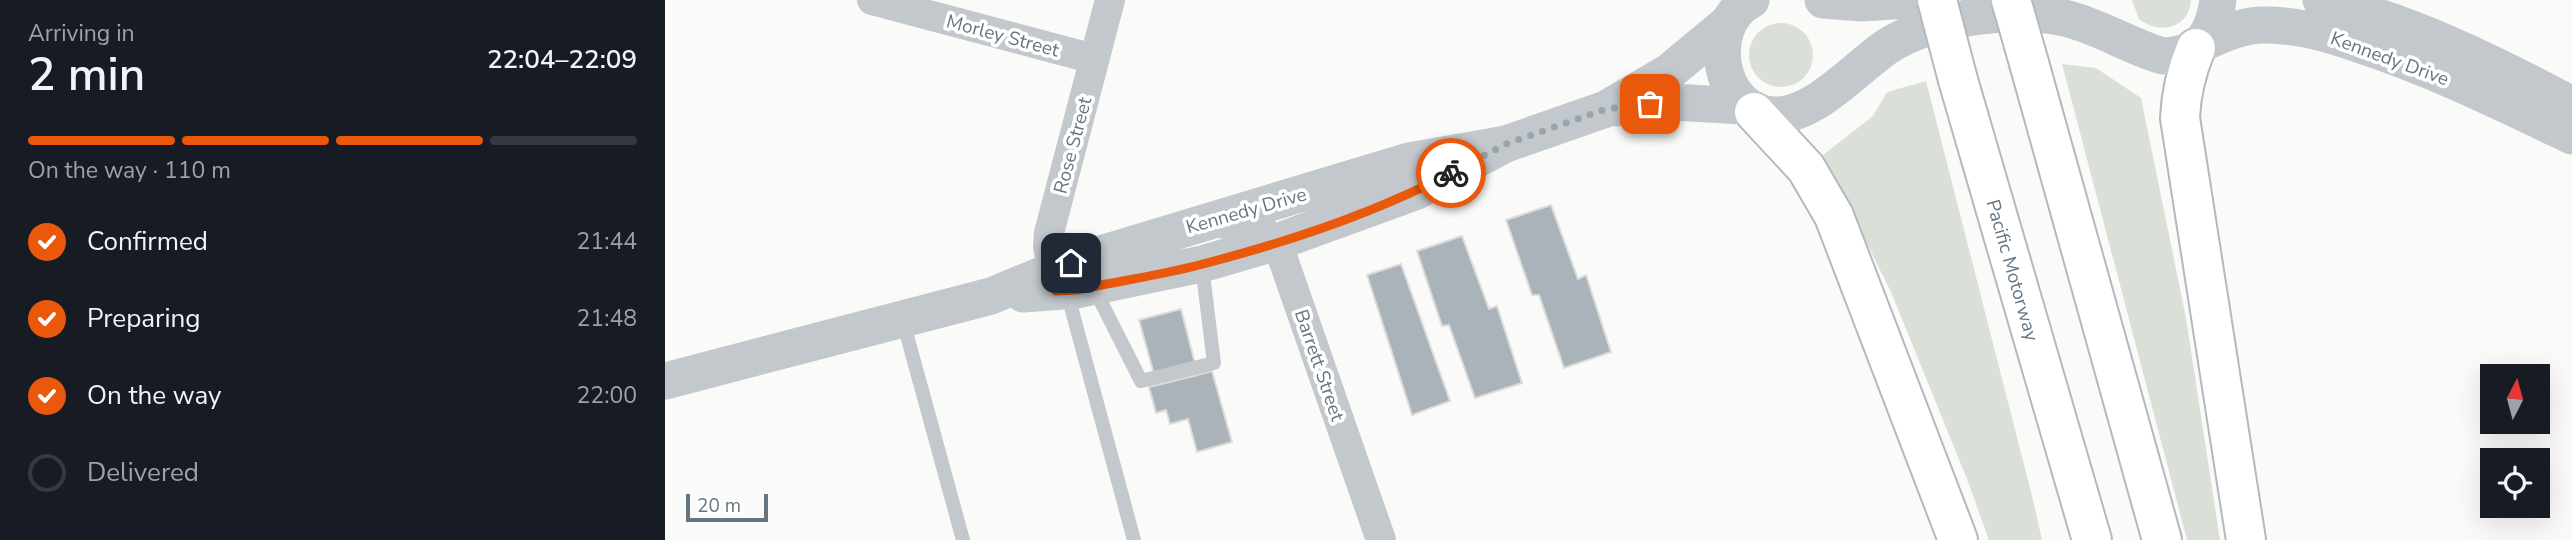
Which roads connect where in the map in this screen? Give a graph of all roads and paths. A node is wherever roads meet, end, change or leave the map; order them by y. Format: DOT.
graph roads {
  1 [pos="872,0"];
  2 [pos="1110,0"];
  3 [pos="1823,0"];
  4 [pos="1908,0"];
  5 [pos="1937,0"];
  6 [pos="2011,0"];
  7 [pos="2218,0"];
  8 [pos="2321,0"];
  9 [pos="2372,7"];
  10 [pos="1737,9"];
  11 [pos="2198,46"];
  12 [pos="1094,59"];
  13 [pos="2572,105"];
  14 [pos="1606,109"];
  15 [pos="1749,109"];
  16 [pos="2572,136"];
  17 [pos="1506,144"];
  18 [pos="1303,194"];
  19 [pos="1207,221"];
  20 [pos="1277,242"];
  21 [pos="1202,264"];
  22 [pos="1067,285"];
  23 [pos="902,319"];
  24 [pos="665,381"];
  25 [pos="963,540"];
  26 [pos="1134,540"];
  27 [pos="1381,540"];
  28 [pos="1958,540"];
  29 [pos="2092,540"];
  30 [pos="2162,540"];
  31 [pos="2246,540"];
  1 -- 12 [label="street, Morley Street"];
  2 -- 12 [label="street, Rose Street"];
  3 -- 4 [label="street"];
  5 -- 29 [label="highway, Pacific Motorway, bridge"];
  6 -- 30 [label="highway, bridge"];
  7 -- 11 [label="street"];
  8 -- 9 [label="street, Kennedy Drive"];
  9 -- 13 [label="street, Kennedy Drive"];
  10 -- 14 [label="street, Kennedy Drive"];
  10 -- 15 [label="street"];
  11 -- 15 [label="street, Kennedy Drive"];
  11 -- 16 [label="street, Kennedy Drive"];
  11 -- 31 [label="highway"];
  12 -- 22 [label="street, Rose Street"];
  14 -- 15 [label="street, Kennedy Drive"];
  14 -- 17 [label="street, Kennedy Drive"];
  15 -- 28 [label="highway"];
  17 -- 18 [label="street, Kennedy Drive"];
  17 -- 20 [label="street, Kennedy Drive"];
  18 -- 19 [label="street, Kennedy Drive"];
  18 -- 20 [label="street"];
  19 -- 20 [label="street"];
  19 -- 22 [label="street, Kennedy Drive"];
  20 -- 21 [label="street, Kennedy Drive"];
  20 -- 27 [label="street, Barrett Street"];
  21 -- 22 [label="street, Kennedy Drive"];
  21 -- 22 [label="lane"];
  22 -- 23 [label="street, Kennedy Drive"];
  22 -- 26 [label="lane"];
  23 -- 24 [label="street, Kennedy Drive"];
  23 -- 25 [label="lane"];
}
